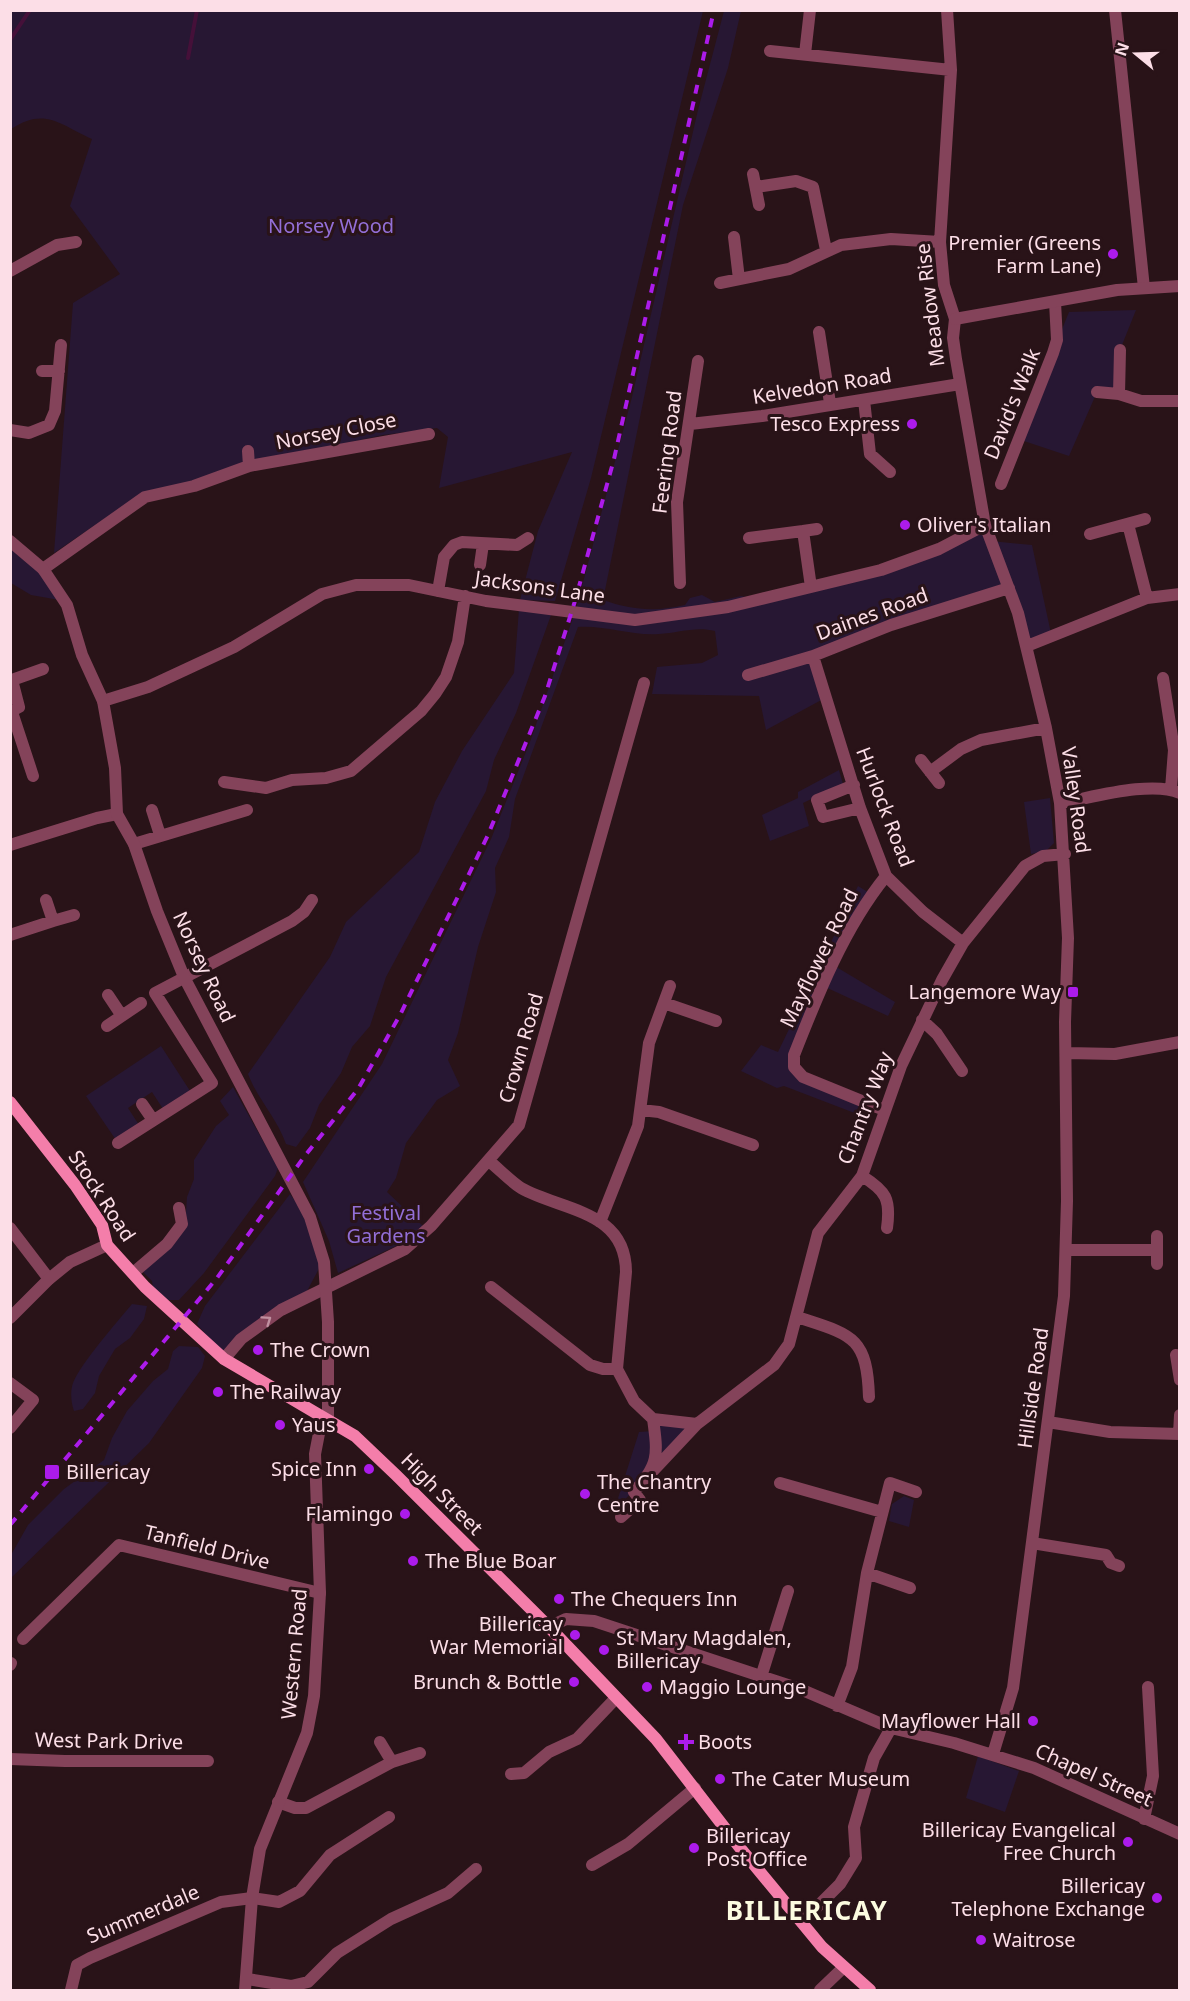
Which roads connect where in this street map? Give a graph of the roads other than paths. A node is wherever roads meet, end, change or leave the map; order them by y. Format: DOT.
graph roads {
  1 [pos="810,10"];
  2 [pos="947,10"];
  3 [pos="1115,10"];
  4 [pos="770,51"];
  5 [pos="805,54"];
  6 [pos="951,70"];
  7 [pos="753,174"];
  8 [pos="756,187"];
  9 [pos="759,205"];
  10 [pos="734,237"];
  11 [pos="76,242"];
  12 [pos="940,242"];
  13 [pos="826,250"];
  14 [pos="10,271"];
  15 [pos="740,279"];
  16 [pos="720,283"];
  17 [pos="1179,286"];
  18 [pos="1144,288"];
  19 [pos="1055,302"];
  20 [pos="955,319"];
  21 [pos="819,332"];
  22 [pos="61,345"];
  23 [pos="1120,350"];
  24 [pos="698,361"];
  25 [pos="42,370"];
  26 [pos="59,370"];
  27 [pos="960,384"];
  28 [pos="1097,392"];
  29 [pos="1119,394"];
  30 [pos="864,400"];
  31 [pos="1179,401"];
  32 [pos="830,403"];
  33 [pos="690,424"];
  34 [pos="10,430"];
  35 [pos="429,434"];
  36 [pos="248,451"];
  37 [pos="249,466"];
  38 [pos="890,472"];
  39 [pos="1001,484"];
  40 [pos="1145,519"];
  41 [pos="1128,524"];
  42 [pos="985,525"];
  43 [pos="817,529"];
  44 [pos="803,531"];
  45 [pos="1090,534"];
  46 [pos="528,538"];
  47 [pos="749,538"];
  48 [pos="10,541"];
  49 [pos="483,544"];
  50 [pos="480,565"];
  51 [pos="43,569"];
  52 [pos="680,583"];
  53 [pos="811,587"];
  54 [pos="1009,588"];
  55 [pos="438,591"];
  56 [pos="1179,594"];
  57 [pos="465,596"];
  58 [pos="1148,598"];
  59 [pos="1027,646"];
  60 [pos="813,656"];
  61 [pos="43,669"];
  62 [pos="747,675"];
  63 [pos="1163,678"];
  64 [pos="644,683"];
  65 [pos="103,702"];
  66 [pos="11,712"];
  67 [pos="1046,728"];
  68 [pos="921,760"];
  69 [pos="930,772"];
  70 [pos="33,776"];
  71 [pos="224,782"];
  72 [pos="939,783"];
  73 [pos="854,786"];
  74 [pos="1175,791"];
  75 [pos="1060,803"];
  76 [pos="860,808"];
  77 [pos="152,810"];
  78 [pos="248,810"];
  79 [pos="117,814"];
  80 [pos="160,835"];
  81 [pos="134,844"];
  82 [pos="10,845"];
  83 [pos="1065,854"];
  84 [pos="886,876"];
  85 [pos="46,900"];
  86 [pos="312,900"];
  87 [pos="74,915"];
  88 [pos="53,921"];
  89 [pos="10,935"];
  90 [pos="963,943"];
  91 [pos="184,977"];
  92 [pos="670,986"];
  93 [pos="108,995"];
  94 [pos="149,998"];
  95 [pos="664,1004"];
  96 [pos="122,1016"];
  97 [pos="922,1020"];
  98 [pos="716,1021"];
  99 [pos="1065,1022"];
  100 [pos="108,1026"];
  101 [pos="1179,1042"];
  102 [pos="1066,1053"];
  103 [pos="962,1071"];
  104 [pos="10,1102"];
  105 [pos="142,1104"];
  106 [pos="641,1110"];
  107 [pos="884,1110"];
  108 [pos="153,1120"];
  109 [pos="118,1143"];
  110 [pos="753,1145"];
  111 [pos="489,1161"];
  112 [pos="862,1176"];
  113 [pos="179,1208"];
  114 [pos="600,1221"];
  115 [pos="10,1228"];
  116 [pos="887,1228"];
  117 [pos="1157,1236"];
  118 [pos="108,1245"];
  119 [pos="1066,1250"];
  120 [pos="1157,1250"];
  121 [pos="1157,1264"];
  122 [pos="133,1273"];
  123 [pos="49,1279"];
  124 [pos="325,1287"];
  125 [pos="491,1287"];
  126 [pos="11,1317"];
  127 [pos="797,1317"];
  128 [pos="1176,1355"];
  129 [pos="224,1359"];
  130 [pos="617,1369"];
  131 [pos="249,1376"];
  132 [pos="1179,1380"];
  133 [pos="10,1383"];
  134 [pos="869,1397"];
  135 [pos="1179,1415"];
  136 [pos="653,1419"];
  137 [pos="325,1420"];
  138 [pos="1048,1422"];
  139 [pos="697,1424"];
  140 [pos="10,1428"];
  141 [pos="1179,1434"];
  142 [pos="652,1472"];
  143 [pos="780,1483"];
  144 [pos="916,1492"];
  145 [pos="882,1512"];
  146 [pos="621,1517"];
  147 [pos="1032,1543"];
  148 [pos="1119,1566"];
  149 [pos="867,1573"];
  150 [pos="910,1588"];
  151 [pos="788,1591"];
  152 [pos="320,1593"];
  153 [pos="549,1627"];
  154 [pos="23,1639"];
  155 [pos="761,1677"];
  156 [pos="1148,1687"];
  157 [pos="616,1698"];
  158 [pos="837,1706"];
  159 [pos="891,1728"];
  160 [pos="380,1742"];
  161 [pos="420,1754"];
  162 [pos="993,1754"];
  163 [pos="10,1759"];
  164 [pos="208,1761"];
  165 [pos="392,1762"];
  166 [pos="511,1774"];
  167 [pos="695,1788"];
  168 [pos="278,1802"];
  169 [pos="389,1817"];
  170 [pos="1144,1819"];
  171 [pos="1179,1834"];
  172 [pos="592,1865"];
  173 [pos="476,1869"];
  174 [pos="252,1898"];
  175 [pos="802,1923"];
  176 [pos="843,1968"];
  177 [pos="246,1984"];
  178 [pos="71,1990"];
  179 [pos="820,1990"];
  180 [pos="870,1990"];
  1 -- 5 [label="street"];
  2 -- 6 [label="street, Meadow Rise"];
  3 -- 18 [label="street"];
  4 -- 5 [label="street"];
  5 -- 6 [label="street"];
  6 -- 12 [label="street, Meadow Rise"];
  7 -- 8 [label="street"];
  8 -- 9 [label="street"];
  8 -- 13 [label="street"];
  10 -- 15 [label="street"];
  11 -- 14 [label="street"];
  12 -- 13 [label="street"];
  12 -- 20 [label="street, Meadow Rise"];
  13 -- 15 [label="street"];
  15 -- 16 [label="street"];
  17 -- 18 [label="street"];
  18 -- 19 [label="street"];
  19 -- 20 [label="street"];
  19 -- 39 [label="street, David's Walk"];
  20 -- 27 [label="street, Meadow Rise"];
  21 -- 32 [label="street"];
  22 -- 26 [label="street"];
  23 -- 29 [label="street"];
  24 -- 33 [label="street, Feering Road"];
  25 -- 26 [label="street"];
  26 -- 34 [label="street"];
  27 -- 30 [label="street, Kelvedon Road"];
  27 -- 42 [label="street, Meadow Rise"];
  28 -- 29 [label="street"];
  29 -- 31 [label="street"];
  30 -- 32 [label="street, Kelvedon Road"];
  30 -- 38 [label="street"];
  32 -- 33 [label="street, Kelvedon Road"];
  33 -- 52 [label="street, Feering Road"];
  35 -- 37 [label="street, Norsey Close"];
  36 -- 37 [label="street, Norsey Close"];
  37 -- 51 [label="street, Norsey Close"];
  40 -- 41 [label="street"];
  41 -- 45 [label="street"];
  41 -- 58 [label="street"];
  42 -- 53 [label="street, Jacksons Lane"];
  42 -- 54 [label="street, Meadow Rise"];
  43 -- 44 [label="street"];
  44 -- 47 [label="street"];
  44 -- 53 [label="street"];
  46 -- 49 [label="street"];
  48 -- 51 [label="street, Norsey Road"];
  49 -- 50 [label="street"];
  49 -- 55 [label="street"];
  51 -- 65 [label="street, Norsey Road"];
  53 -- 57 [label="street, Jacksons Lane"];
  54 -- 59 [label="street, Valley Road"];
  54 -- 60 [label="street, Daines Road"];
  55 -- 57 [label="street, Jacksons Lane"];
  55 -- 65 [label="street, Jacksons Lane"];
  56 -- 58 [label="street"];
  57 -- 71 [label="street"];
  58 -- 59 [label="street"];
  59 -- 67 [label="street, Valley Road"];
  60 -- 62 [label="street, Daines Road"];
  60 -- 73 [label="street, Hurlock Road"];
  61 -- 66 [label="street"];
  63 -- 74 [label="street"];
  64 -- 111 [label="street, Crown Road"];
  65 -- 79 [label="street, Norsey Road"];
  66 -- 70 [label="street"];
  67 -- 69 [label="street"];
  67 -- 75 [label="street, Valley Road"];
  68 -- 69 [label="street"];
  69 -- 72 [label="street"];
  73 -- 76 [label="street, Hurlock Road"];
  73 -- 76 [label="street"];
  74 -- 75 [label="street"];
  75 -- 83 [label="street, Valley Road"];
  76 -- 84 [label="street, Hurlock Road"];
  77 -- 80 [label="street"];
  78 -- 80 [label="street"];
  79 -- 81 [label="street, Norsey Road"];
  79 -- 82 [label="street"];
  80 -- 81 [label="street"];
  81 -- 91 [label="street, Norsey Road"];
  83 -- 90 [label="street, Chantry Way"];
  83 -- 99 [label="street, Valley Road"];
  84 -- 90 [label="street, Hurlock Road"];
  84 -- 107 [label="street, Mayflower Road"];
  85 -- 88 [label="street"];
  86 -- 91 [label="street"];
  87 -- 88 [label="street"];
  88 -- 89 [label="street"];
  90 -- 97 [label="street, Chantry Way"];
  91 -- 94 [label="street"];
  91 -- 124 [label="street, Norsey Road"];
  92 -- 95 [label="street"];
  93 -- 96 [label="street"];
  94 -- 96 [label="street"];
  94 -- 108 [label="street"];
  95 -- 98 [label="street"];
  95 -- 106 [label="street"];
  96 -- 100 [label="street"];
  97 -- 103 [label="street"];
  97 -- 107 [label="street, Chantry Way"];
  99 -- 102 [label="street, Hillside Road"];
  101 -- 102 [label="street"];
  102 -- 119 [label="street, Hillside Road"];
  104 -- 118 [label="main road, Stock Road"];
  105 -- 108 [label="street"];
  106 -- 110 [label="street"];
  106 -- 114 [label="street"];
  107 -- 112 [label="street, Chantry Way"];
  108 -- 109 [label="street"];
  111 -- 114 [label="street"];
  111 -- 124 [label="street, Crown Road"];
  112 -- 116 [label="street"];
  112 -- 127 [label="street, Chantry Way"];
  113 -- 122 [label="street"];
  114 -- 130 [label="street"];
  115 -- 123 [label="street"];
  117 -- 120 [label="street"];
  118 -- 122 [label="main road, Stock Road"];
  118 -- 123 [label="street"];
  119 -- 120 [label="street"];
  119 -- 138 [label="street, Hillside Road"];
  120 -- 121 [label="street"];
  122 -- 129 [label="main road, Stock Road"];
  123 -- 126 [label="street"];
  129 -- 124 [label="street, Crown Road, one-way"];
  124 -- 137 [label="street, Norsey Road"];
  125 -- 130 [label="street"];
  127 -- 134 [label="street"];
  127 -- 139 [label="street, Chantry Way"];
  128 -- 132 [label="street"];
  129 -- 131 [label="main road, Stock Road"];
  130 -- 136 [label="street"];
  131 -- 137 [label="main road, High Street"];
  133 -- 140 [label="street"];
  135 -- 141 [label="street"];
  136 -- 139 [label="street"];
  136 -- 142 [label="street"];
  137 -- 152 [label="street, Western Road"];
  137 -- 153 [label="main road, High Street"];
  138 -- 141 [label="street"];
  138 -- 147 [label="street, Hillside Road"];
  139 -- 142 [label="street, Chantry Way"];
  142 -- 146 [label="street, Chantry Way"];
  143 -- 145 [label="street"];
  144 -- 145 [label="street"];
  145 -- 149 [label="street"];
  147 -- 148 [label="street"];
  147 -- 162 [label="street, Hillside Road"];
  149 -- 150 [label="street"];
  149 -- 158 [label="street"];
  151 -- 155 [label="street"];
  152 -- 154 [label="street, Tanfield Drive"];
  152 -- 168 [label="street, Western Road"];
  153 -- 155 [label="street, Chapel Street"];
  153 -- 157 [label="main road, High Street"];
  155 -- 158 [label="street, Chapel Street"];
  156 -- 170 [label="street"];
  157 -- 166 [label="street"];
  157 -- 167 [label="main road, High Street"];
  158 -- 159 [label="street, Chapel Street"];
  159 -- 162 [label="street, Chapel Street"];
  159 -- 175 [label="street"];
  160 -- 165 [label="street"];
  161 -- 165 [label="street"];
  162 -- 170 [label="street, Chapel Street"];
  163 -- 164 [label="street, West Park Drive"];
  165 -- 168 [label="street"];
  167 -- 172 [label="street"];
  167 -- 175 [label="main road, High Street"];
  168 -- 174 [label="street, Western Road"];
  169 -- 174 [label="street, Summerdale"];
  170 -- 171 [label="street, Chapel Street"];
  173 -- 177 [label="street"];
  174 -- 177 [label="street, Western Road"];
  174 -- 178 [label="street, Summerdale"];
  175 -- 176 [label="main road, High Street"];
  176 -- 179 [label="street"];
  176 -- 180 [label="main road, High Street"];
}
